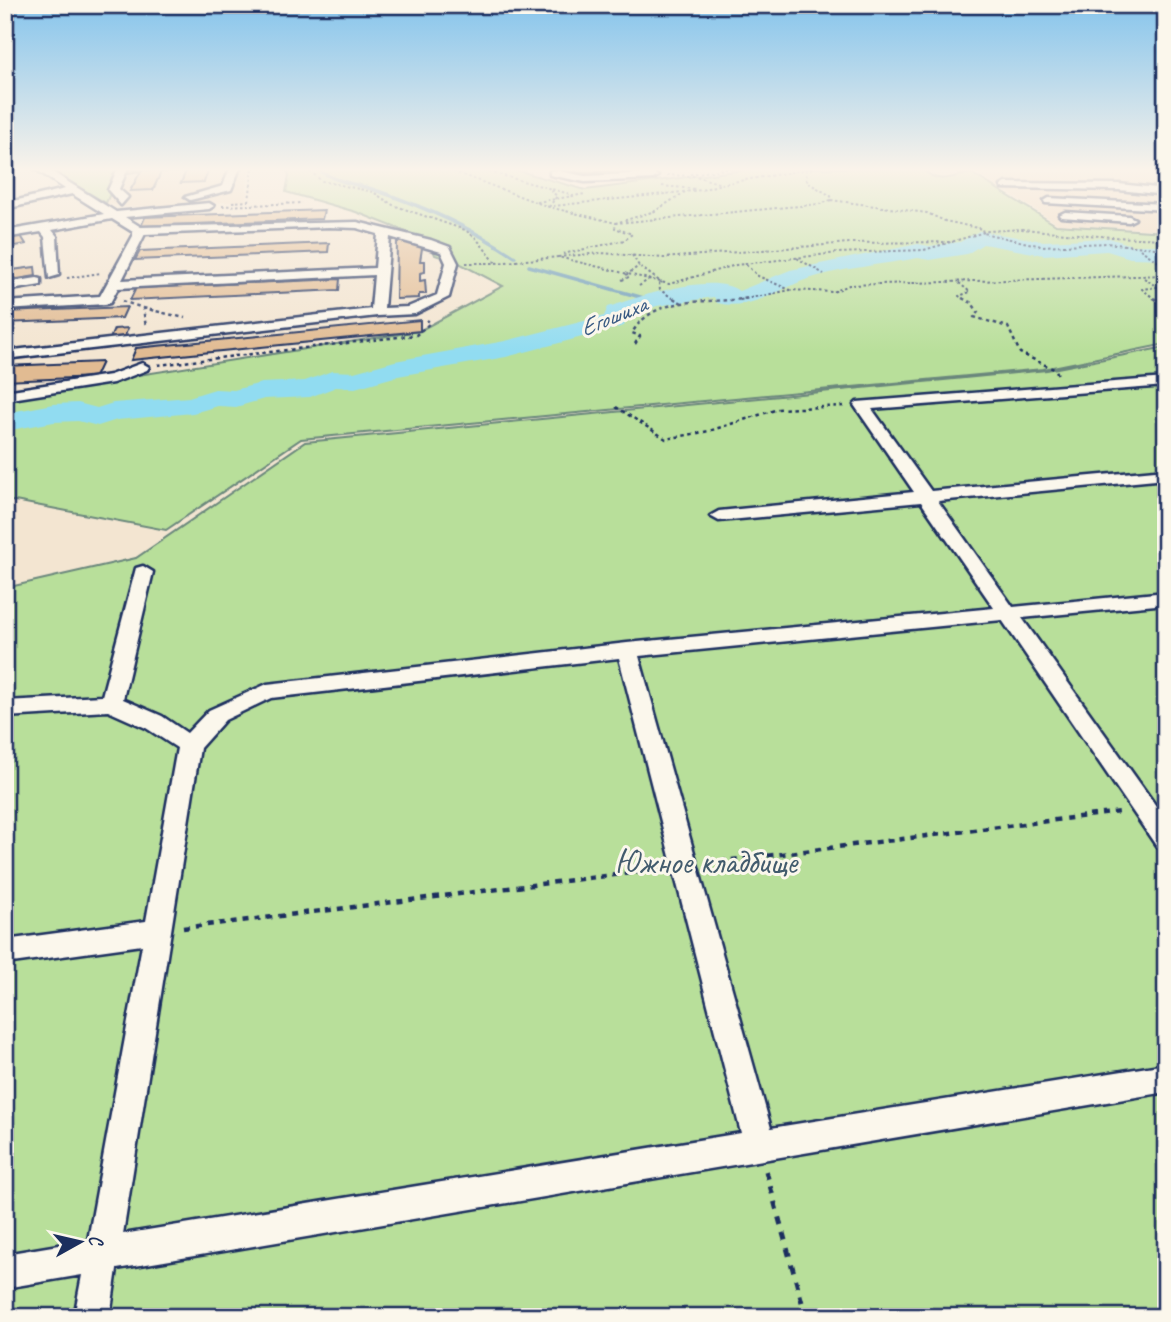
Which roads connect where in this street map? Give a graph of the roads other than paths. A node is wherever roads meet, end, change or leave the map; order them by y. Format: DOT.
graph roads {
  1 [pos="35,230"];
  2 [pos="45,230"];
  3 [pos="174,230"];
  4 [pos="374,230"];
  5 [pos="139,231"];
  6 [pos="383,232"];
  7 [pos="5,235"];
  8 [pos="122,270"];
  9 [pos="380,271"];
  10 [pos="319,274"];
  11 [pos="53,275"];
  12 [pos="37,282"];
  13 [pos="114,284"];
  14 [pos="5,286"];
  15 [pos="5,306"];
  16 [pos="377,312"];
  17 [pos="5,355"];
  18 [pos="142,367"];
  19 [pos="1158,383"];
  20 [pos="5,396"];
  21 [pos="1166,396"];
  22 [pos="1166,474"];
  23 [pos="926,497"];
  24 [pos="719,516"];
  25 [pos="143,572"];
  26 [pos="1166,598"];
  27 [pos="1008,614"];
  28 [pos="627,650"];
  29 [pos="111,703"];
  30 [pos="5,709"];
  31 [pos="188,745"];
  32 [pos="1166,840"];
  33 [pos="157,932"];
  34 [pos="5,952"];
  35 [pos="1166,1078"];
  36 [pos="760,1145"];
  37 [pos="102,1255"];
  38 [pos="5,1270"];
  39 [pos="92,1317"];
  1 -- 7 [label="street"];
  2 -- 11 [label="street"];
  3 -- 5 [label="street"];
  4 -- 6 [label="street"];
  5 -- 8 [label="street"];
  6 -- 9 [label="street"];
  6 -- 16 [label="street"];
  8 -- 10 [label="street"];
  8 -- 13 [label="street"];
  9 -- 10 [label="street"];
  9 -- 16 [label="street"];
  10 -- 13 [label="street"];
  12 -- 14 [label="street"];
  13 -- 15 [label="street"];
  16 -- 17 [label="street"];
  18 -- 20 [label="street"];
  19 -- 21 [label="street"];
  19 -- 23 [label="street"];
  22 -- 23 [label="street"];
  23 -- 24 [label="street"];
  23 -- 27 [label="street"];
  25 -- 29 [label="street"];
  26 -- 27 [label="street"];
  27 -- 28 [label="street"];
  27 -- 32 [label="street"];
  28 -- 31 [label="street"];
  28 -- 36 [label="street"];
  29 -- 30 [label="street"];
  29 -- 31 [label="street"];
  31 -- 33 [label="street"];
  33 -- 34 [label="street"];
  33 -- 37 [label="street"];
  35 -- 36 [label="street"];
  36 -- 37 [label="street"];
  37 -- 38 [label="street"];
  37 -- 39 [label="street"];
}
